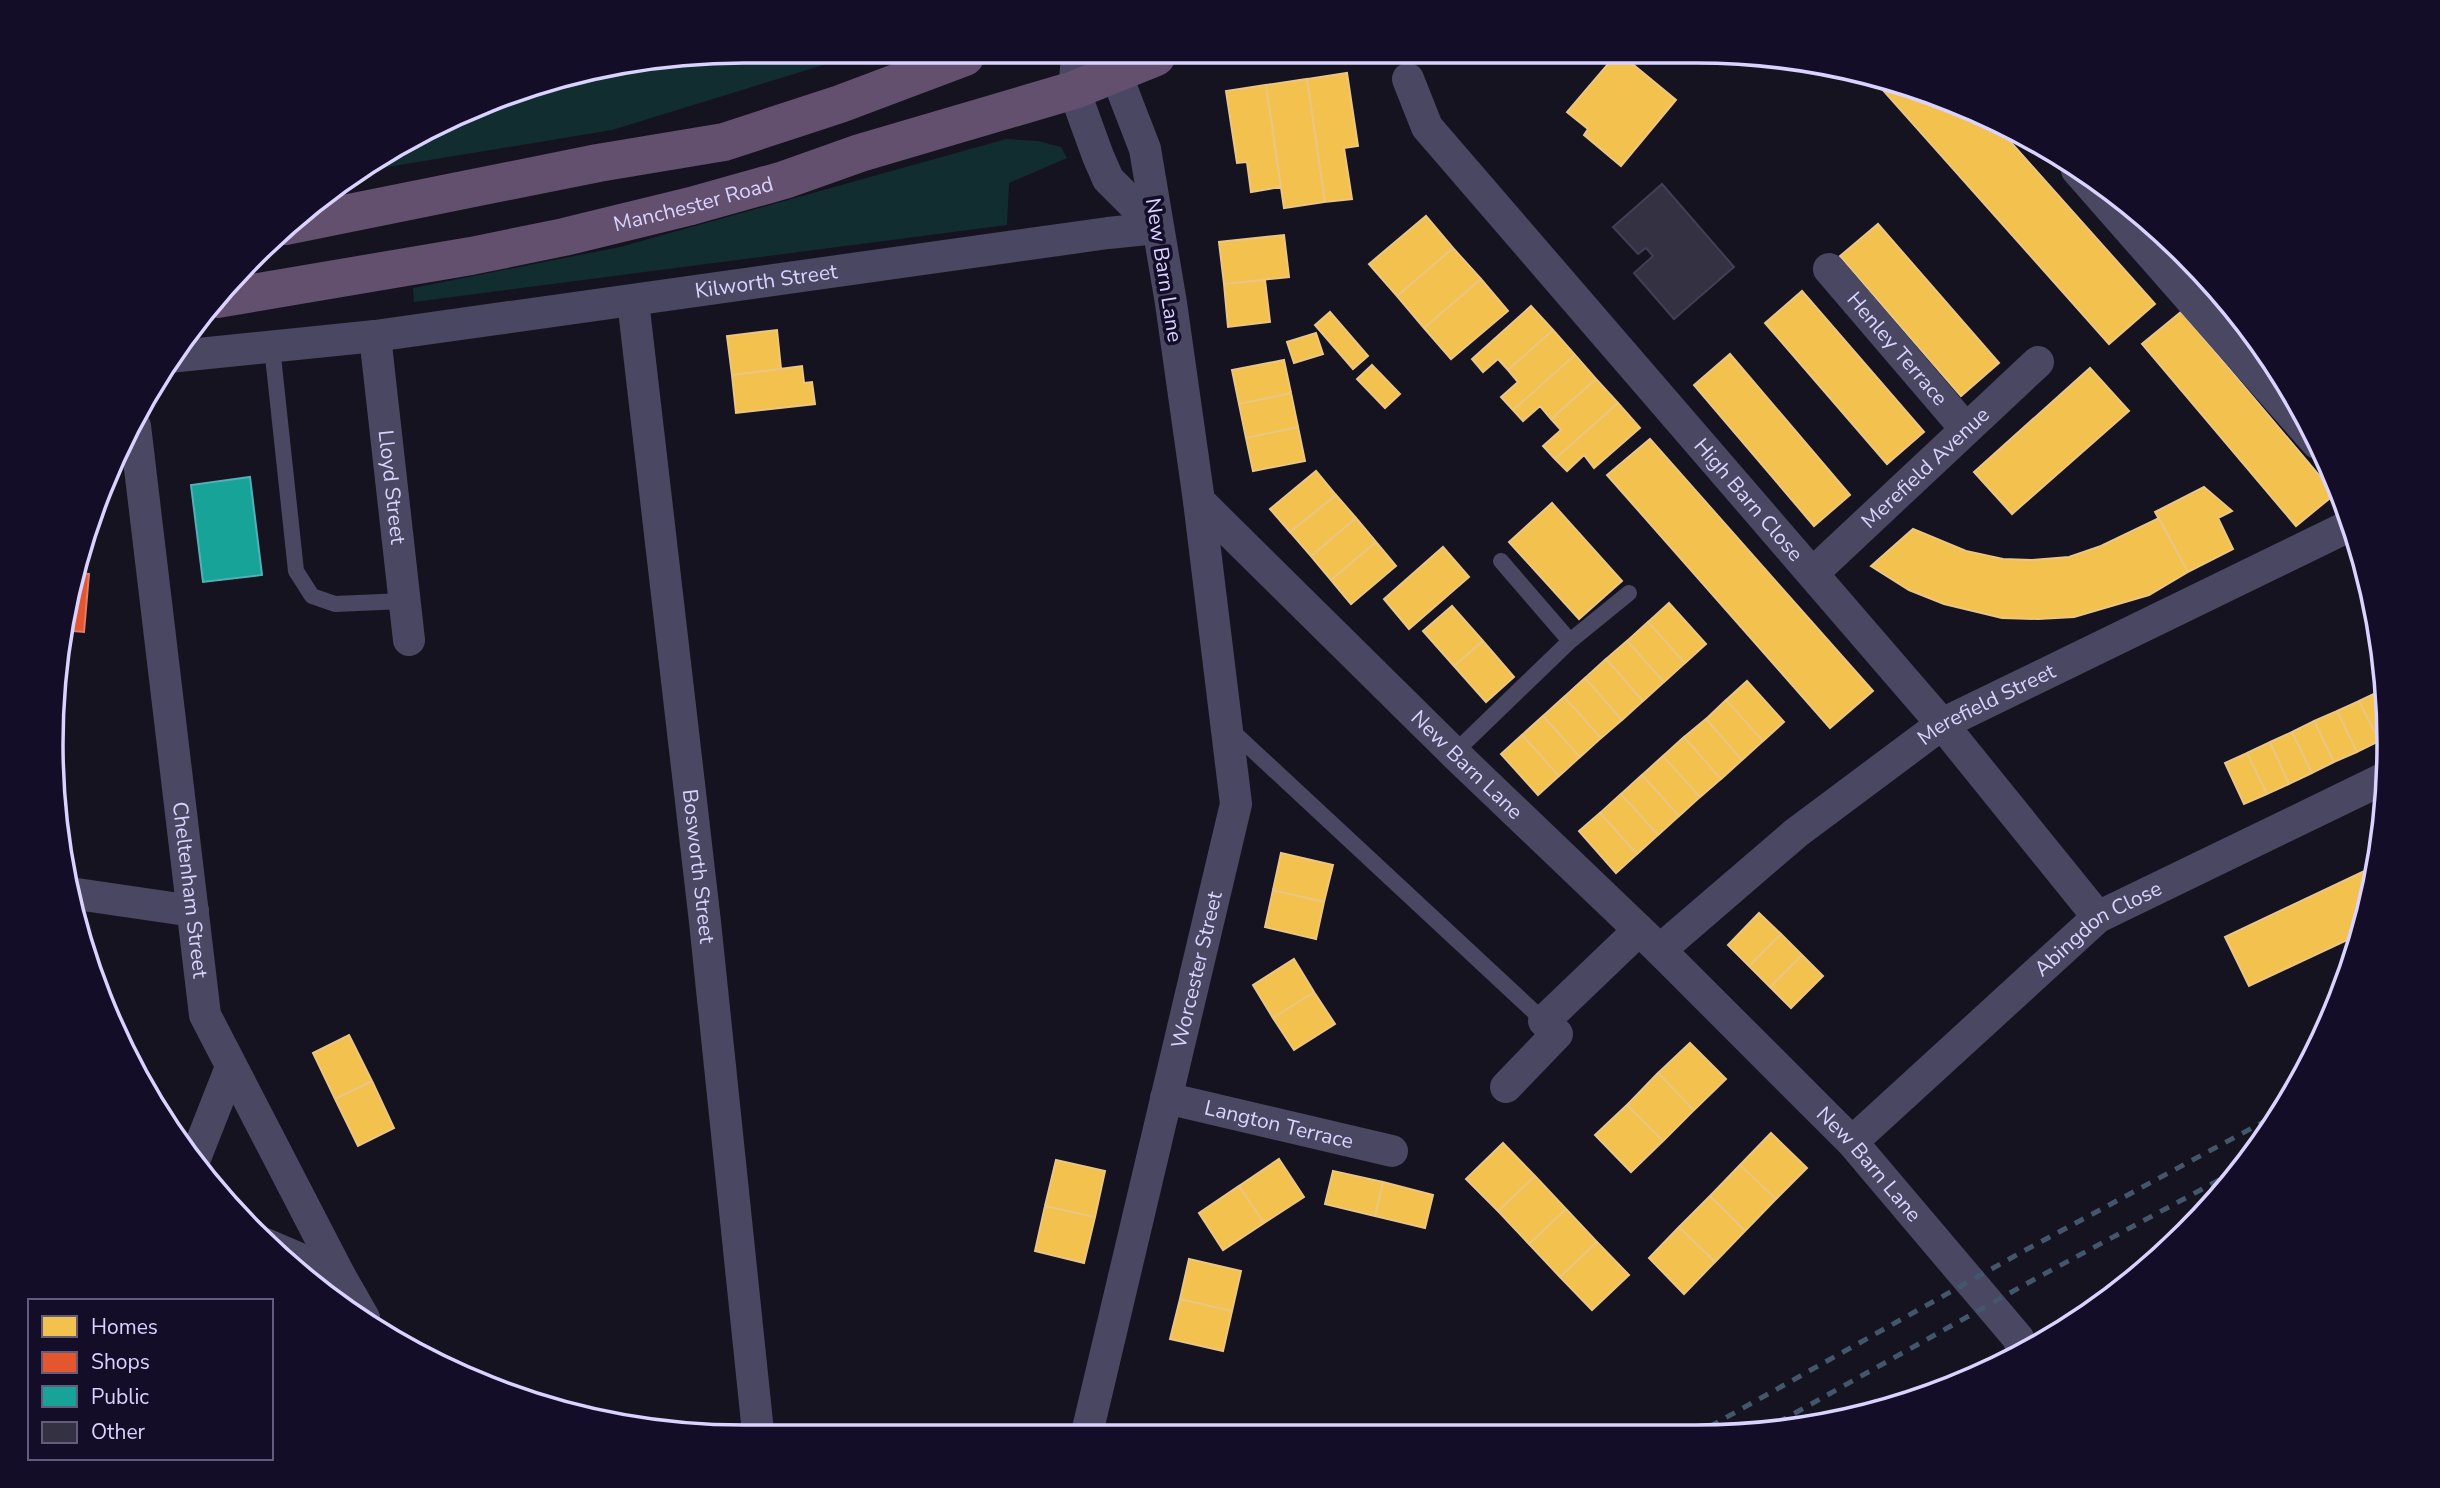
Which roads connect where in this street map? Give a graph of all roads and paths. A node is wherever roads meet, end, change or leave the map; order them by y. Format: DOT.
graph roads {
  1 [pos="949,63"];
  2 [pos="1112,65"];
  3 [pos="1076,74"];
  4 [pos="1408,79"];
  5 [pos="2100,196"];
  6 [pos="308,221"];
  7 [pos="1157,228"];
  8 [pos="1829,269"];
  9 [pos="231,297"];
  10 [pos="633,301"];
  11 [pos="375,336"];
  12 [pos="272,347"];
  13 [pos="185,356"];
  14 [pos="2038,362"];
  15 [pos="2291,414"];
  16 [pos="1965,428"];
  17 [pos="136,437"];
  18 [pos="1199,501"];
  19 [pos="2342,529"];
  20 [pos="1502,561"];
  21 [pos="1813,572"];
  22 [pos="1629,593"];
  23 [pos="404,601"];
  24 [pos="409,640"];
  25 [pos="1570,641"];
  26 [pos="1942,724"];
  27 [pos="1226,725"];
  28 [pos="1454,753"];
  29 [pos="2376,782"];
  30 [pos="80,894"];
  31 [pos="193,911"];
  32 [pos="2098,917"];
  33 [pos="1650,940"];
  34 [pos="1544,1021"];
  35 [pos="231,1066"];
  36 [pos="1506,1087"];
  37 [pos="1166,1098"];
  38 [pos="1852,1142"];
  39 [pos="198,1151"];
  40 [pos="1392,1152"];
  41 [pos="297,1258"];
  42 [pos="340,1276"];
  43 [pos="355,1302"];
  44 [pos="2020,1343"];
  45 [pos="757,1425"];
  46 [pos="1089,1425"];
  1 -- 6 [label="highway"];
  2 -- 3 [label="highway, Manchester Road"];
  2 -- 7 [label="street, New Barn Lane"];
  3 -- 7 [label="street"];
  3 -- 9 [label="highway, Manchester Road"];
  4 -- 21 [label="street, High Barn Close"];
  5 -- 15 [label="street"];
  7 -- 10 [label="street, Kilworth Street"];
  7 -- 18 [label="street, New Barn Lane"];
  8 -- 16 [label="street, Henley Terrace"];
  10 -- 11 [label="street, Kilworth Street"];
  10 -- 45 [label="street, Bosworth Street"];
  11 -- 12 [label="street"];
  11 -- 23 [label="street, Lloyd Street"];
  12 -- 13 [label="street"];
  12 -- 23 [label="lane"];
  14 -- 16 [label="street, Merefield Avenue"];
  16 -- 21 [label="street, Merefield Avenue"];
  17 -- 31 [label="street, Cheltenham Street"];
  18 -- 27 [label="street, Worcester Street"];
  18 -- 28 [label="street, New Barn Lane"];
  19 -- 26 [label="street, Merefield Street"];
  20 -- 25 [label="lane"];
  21 -- 26 [label="street, High Barn Close"];
  22 -- 25 [label="lane"];
  23 -- 24 [label="street, Lloyd Street"];
  25 -- 28 [label="lane"];
  26 -- 32 [label="street, High Barn Close"];
  26 -- 33 [label="street, Merefield Street"];
  27 -- 34 [label="lane"];
  27 -- 37 [label="street, Worcester Street"];
  28 -- 33 [label="street, New Barn Lane"];
  29 -- 32 [label="street, Abingdon Close"];
  30 -- 31 [label="street"];
  31 -- 35 [label="street, Cheltenham Street"];
  32 -- 38 [label="street, Abingdon Close"];
  33 -- 34 [label="street, Merefield Street"];
  33 -- 38 [label="street, New Barn Lane"];
  34 -- 36 [label="street"];
  35 -- 39 [label="street"];
  35 -- 42 [label="street, Cheltenham Street"];
  37 -- 40 [label="street, Langton Terrace"];
  37 -- 46 [label="street, Worcester Street"];
  38 -- 44 [label="street, New Barn Lane"];
  41 -- 42 [label="street"];
  42 -- 43 [label="street, Cheltenham Street"];
}
